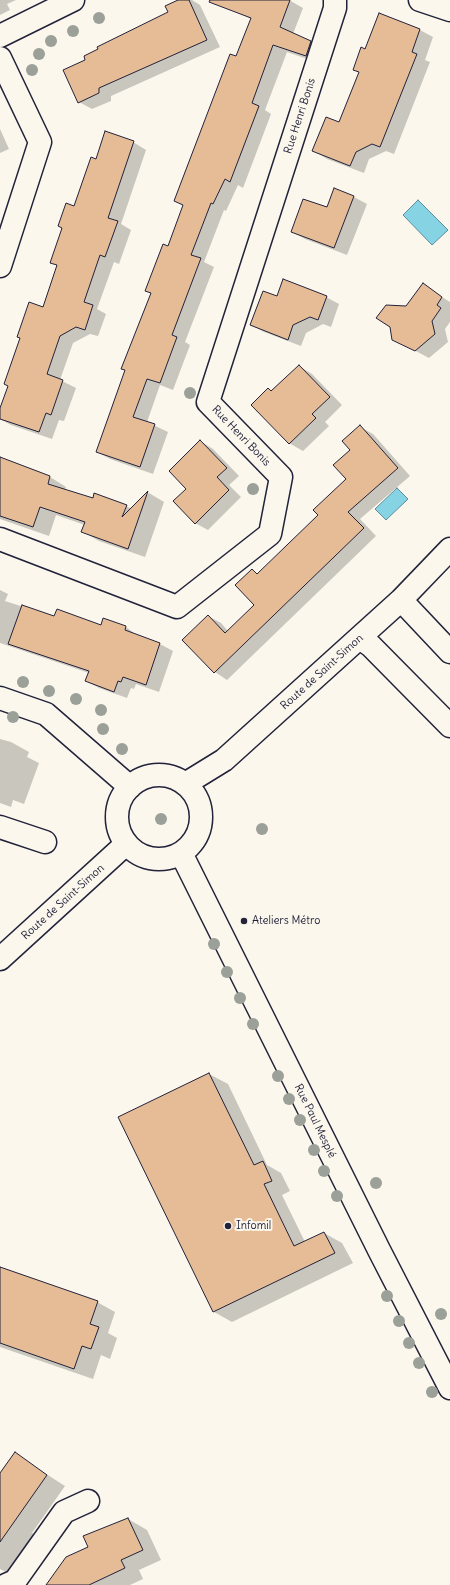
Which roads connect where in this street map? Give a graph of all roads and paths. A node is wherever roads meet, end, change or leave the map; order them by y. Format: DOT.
graph roads {
  1 [pos="73,0"];
  2 [pos="335,0"];
  3 [pos="420,0"];
  4 [pos="450,10"];
  5 [pos="0,36"];
  6 [pos="0,58"];
  7 [pos="0,266"];
  8 [pos="0,539"];
  9 [pos="450,549"];
  10 [pos="401,600"];
  11 [pos="360,638"];
  12 [pos="450,652"];
  13 [pos="0,698"];
  14 [pos="450,726"];
  15 [pos="185,784"];
  16 [pos="130,787"];
  17 [pos="0,827"];
  18 [pos="45,842"];
  19 [pos="126,844"];
  20 [pos="181,853"];
  21 [pos="0,959"];
  22 [pos="450,1388"];
  23 [pos="88,1501"];
  24 [pos="6,1585"];
  1 -- 5 [label="street"];
  2 -- 8 [label="street, Rue Henri Bonis"];
  3 -- 4 [label="street"];
  6 -- 7 [label="street"];
  9 -- 10 [label="street, Route de Saint-Simon"];
  10 -- 11 [label="street, Route de Saint-Simon"];
  10 -- 12 [label="street"];
  11 -- 14 [label="street"];
  11 -- 15 [label="street, Route de Saint-Simon"];
  13 -- 16 [label="street"];
  15 -- 16 [label="street"];
  15 -- 20 [label="street"];
  16 -- 19 [label="street"];
  17 -- 18 [label="street"];
  19 -- 20 [label="street"];
  19 -- 21 [label="street, Route de Saint-Simon"];
  20 -- 22 [label="street, Rue Paul Mesplé"];
  23 -- 24 [label="street"];
}
